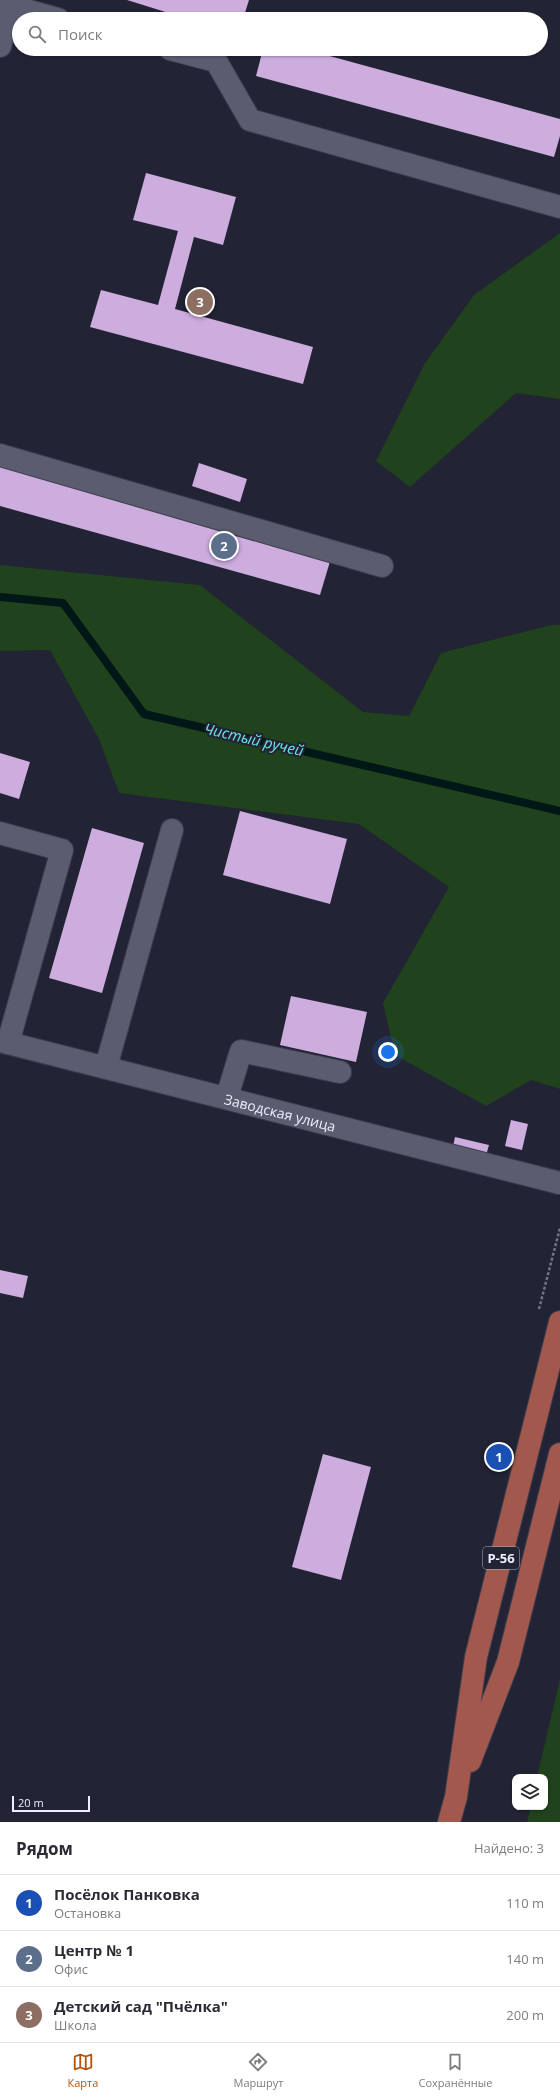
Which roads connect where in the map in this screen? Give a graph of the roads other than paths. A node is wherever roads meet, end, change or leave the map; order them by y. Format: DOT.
graph roads {
  1 [pos="5,5"];
  2 [pos="32,12"];
  3 [pos="0,46"];
  4 [pos="197,56"];
  5 [pos="560,206"];
  6 [pos="0,455"];
  7 [pos="382,566"];
  8 [pos="172,830"];
  9 [pos="0,833"];
  10 [pos="4,1042"];
  11 [pos="106,1067"];
  12 [pos="340,1072"];
  13 [pos="227,1098"];
  14 [pos="560,1183"];
  15 [pos="560,1322"];
  16 [pos="560,1454"];
  17 [pos="456,1797"];
  18 [pos="449,1822"];
  1 -- 2 [label="street"];
  1 -- 3 [label="street"];
  4 -- 5 [label="street"];
  6 -- 7 [label="street"];
  8 -- 11 [label="street"];
  9 -- 10 [label="street"];
  10 -- 11 [label="street, Заводская улица"];
  11 -- 13 [label="street, Заводская улица"];
  12 -- 13 [label="street"];
  13 -- 14 [label="street, Заводская улица"];
  15 -- 17 [label="main road, Р-56"];
  16 -- 17 [label="main road, Р-56"];
  17 -- 18 [label="main road, Р-56"];
}
